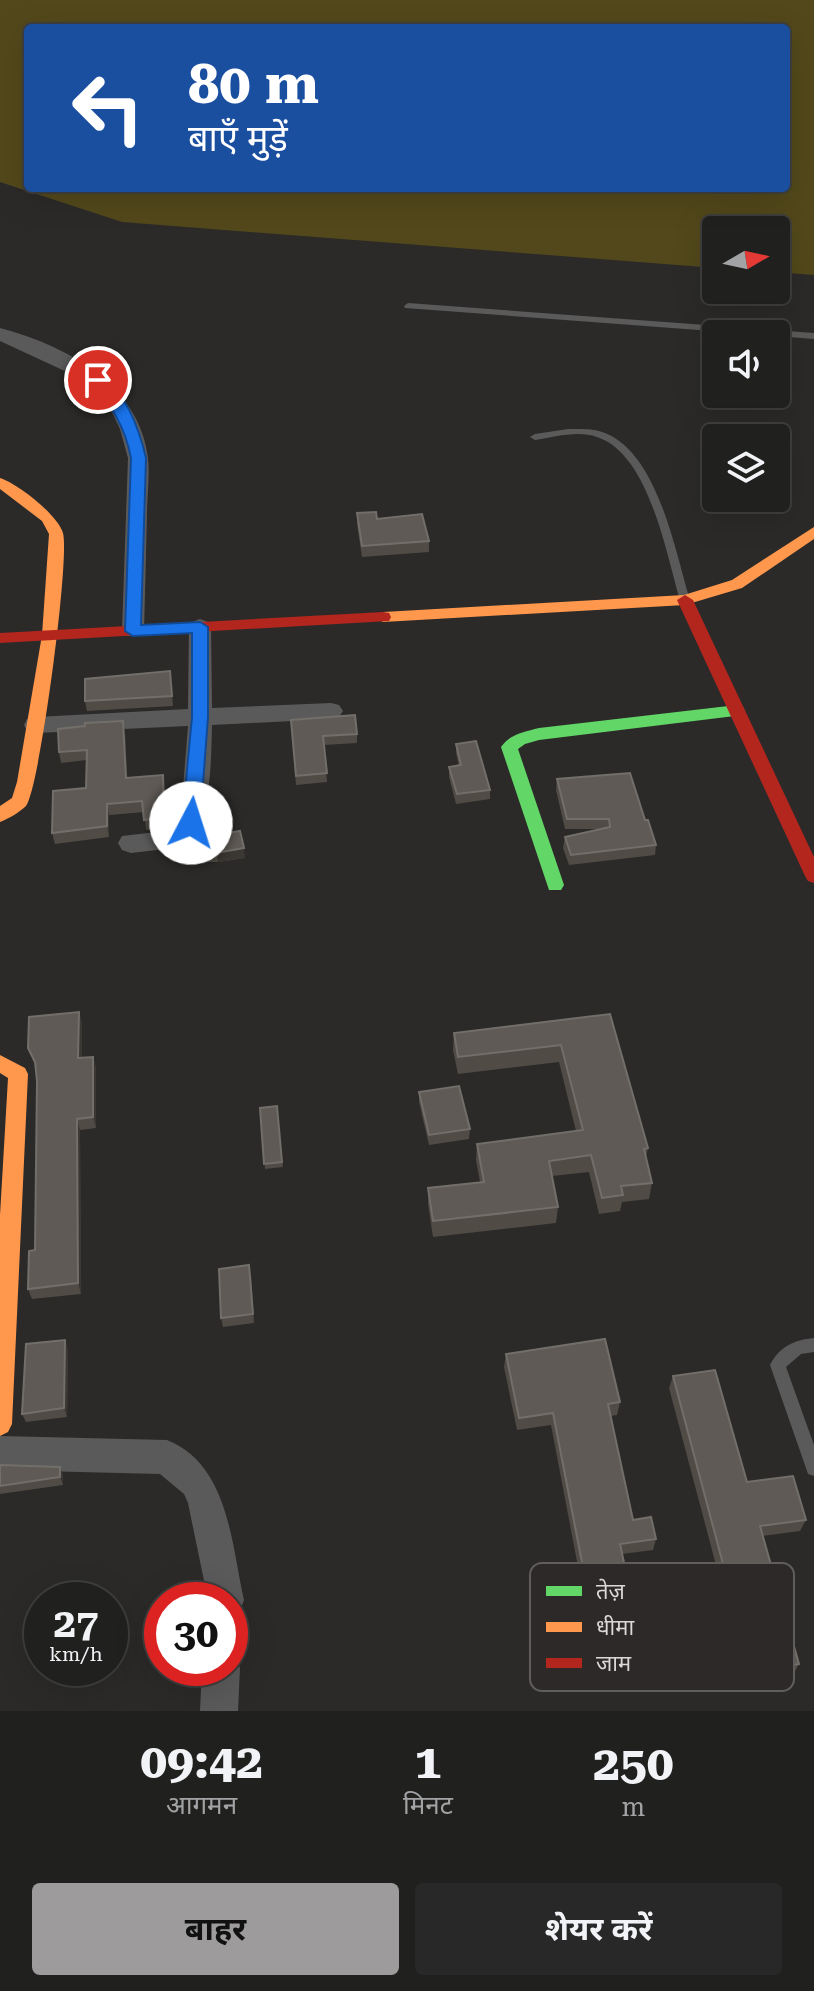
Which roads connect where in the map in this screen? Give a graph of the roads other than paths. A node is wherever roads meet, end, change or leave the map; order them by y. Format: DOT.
graph roads {
  1 [pos="408,306"];
  2 [pos="0,334"];
  3 [pos="814,336"];
  4 [pos="535,437"];
  5 [pos="0,482"];
  6 [pos="814,532"];
  7 [pos="685,600"];
  8 [pos="200,627"];
  9 [pos="133,631"];
  10 [pos="50,635"];
  11 [pos="0,638"];
  12 [pos="331,711"];
  13 [pos="737,711"];
  14 [pos="200,717"];
  15 [pos="36,725"];
  16 [pos="0,815"];
  17 [pos="131,843"];
  18 [pos="814,876"];
  19 [pos="555,885"];
  20 [pos="0,1063"];
  21 [pos="814,1345"];
  22 [pos="0,1424"];
  23 [pos="0,1453"];
  24 [pos="814,1468"];
  25 [pos="222,1582"];
  26 [pos="220,1686"];
  27 [pos="219,1711"];
  1 -- 3 [label="lane"];
  2 -- 9 [label="street"];
  4 -- 7 [label="lane"];
  5 -- 10 [label="street"];
  6 -- 7 [label="street"];
  7 -- 8 [label="street"];
  7 -- 13 [label="street"];
  8 -- 9 [label="street"];
  8 -- 14 [label="street"];
  9 -- 10 [label="street"];
  10 -- 11 [label="street"];
  10 -- 15 [label="street"];
  12 -- 14 [label="street"];
  13 -- 18 [label="street"];
  13 -- 19 [label="street"];
  14 -- 15 [label="street"];
  14 -- 17 [label="street"];
  15 -- 16 [label="street"];
  20 -- 22 [label="street"];
  21 -- 24 [label="lane"];
  23 -- 25 [label="street"];
  26 -- 27 [label="street"];
}
